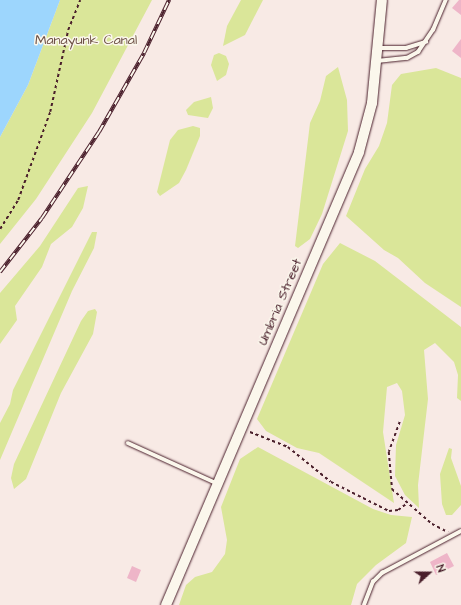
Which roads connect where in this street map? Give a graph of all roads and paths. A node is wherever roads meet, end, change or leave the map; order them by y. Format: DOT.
graph roads {
  1 [pos="80,0"];
  2 [pos="382,0"];
  3 [pos="446,0"];
  4 [pos="426,42"];
  5 [pos="376,48"];
  6 [pos="375,62"];
  7 [pos="0,229"];
  8 [pos="400,422"];
  9 [pos="241,429"];
  10 [pos="128,443"];
  11 [pos="217,484"];
  12 [pos="406,504"];
  13 [pos="461,530"];
  14 [pos="453,535"];
  15 [pos="166,605"];
  16 [pos="364,605"];
  1 -- 7 [label="path"];
  2 -- 5 [label="main road, Umbria Street"];
  3 -- 4 [label="lane"];
  4 -- 5 [label="lane"];
  4 -- 6 [label="lane"];
  5 -- 6 [label="main road, Umbria Street"];
  6 -- 9 [label="main road, Umbria Street"];
  8 -- 12 [label="path"];
  9 -- 11 [label="main road, Umbria Street"];
  9 -- 12 [label="path"];
  10 -- 11 [label="lane"];
  11 -- 15 [label="main road, Umbria Street"];
  12 -- 14 [label="path"];
  13 -- 14 [label="lane"];
  14 -- 16 [label="lane"];
}
